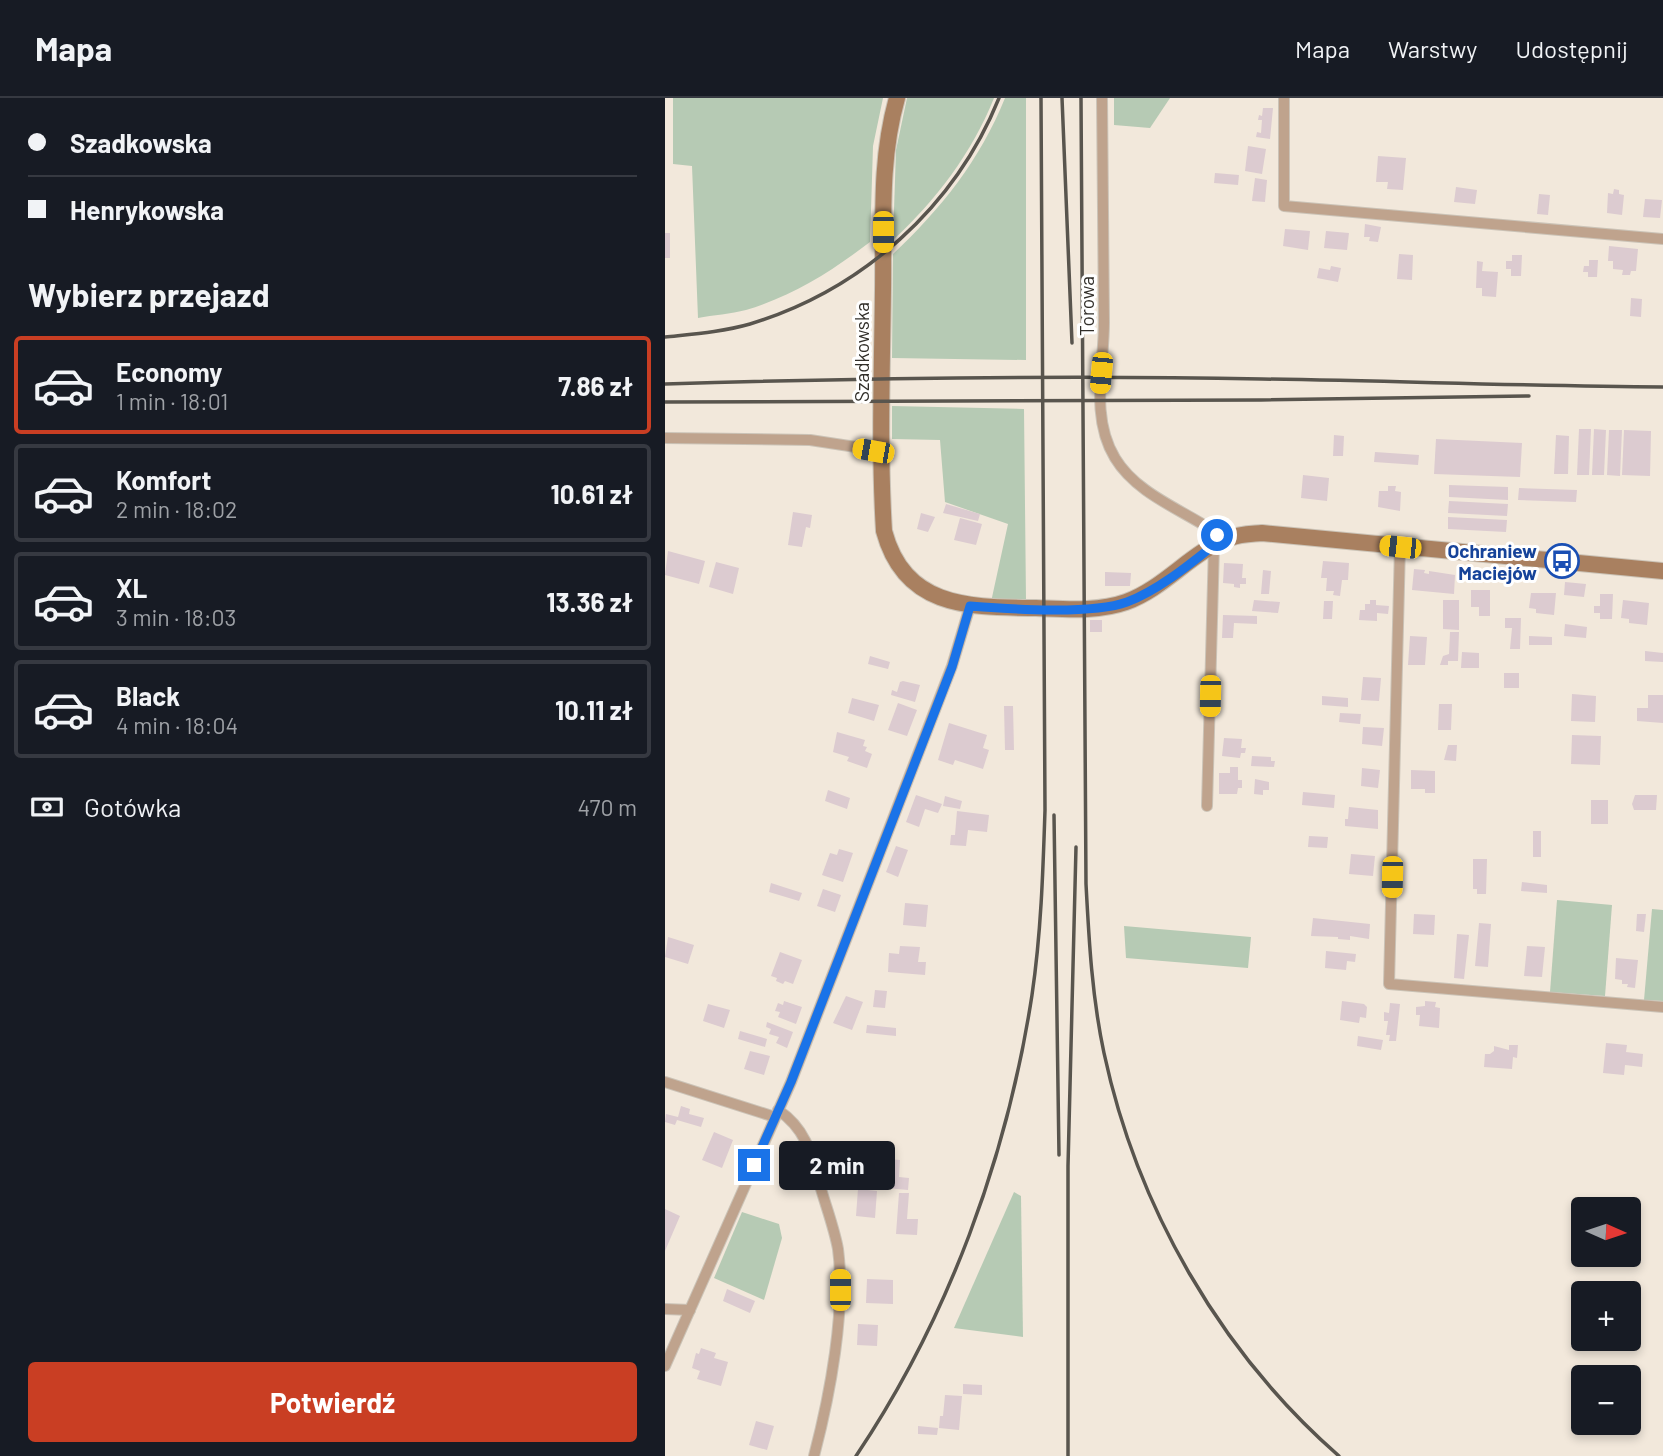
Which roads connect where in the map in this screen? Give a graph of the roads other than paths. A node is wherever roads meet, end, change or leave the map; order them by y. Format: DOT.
graph roads {
  1 [pos="897,98"];
  2 [pos="1103,98"];
  3 [pos="1285,98"];
  4 [pos="1663,239"];
  5 [pos="665,438"];
  6 [pos="882,451"];
  7 [pos="1218,544"];
  8 [pos="1400,547"];
  9 [pos="1663,571"];
  10 [pos="970,606"];
  11 [pos="1207,806"];
  12 [pos="1663,1007"];
  13 [pos="665,1082"];
  14 [pos="777,1113"];
  15 [pos="665,1309"];
  16 [pos="690,1310"];
  17 [pos="665,1366"];
  18 [pos="814,1456"];
  1 -- 6 [label="street, Szadkowska"];
  2 -- 7 [label="street, Torowa"];
  3 -- 4 [label="street"];
  5 -- 6 [label="street"];
  6 -- 10 [label="street, Szadkowska"];
  7 -- 8 [label="street, Szadkowska"];
  7 -- 10 [label="street, Szadkowska"];
  7 -- 11 [label="street"];
  8 -- 9 [label="street, Szadkowska"];
  8 -- 12 [label="street"];
  10 -- 14 [label="street"];
  13 -- 14 [label="street"];
  14 -- 16 [label="street"];
  14 -- 18 [label="street"];
  15 -- 16 [label="street"];
  16 -- 17 [label="street"];
}
